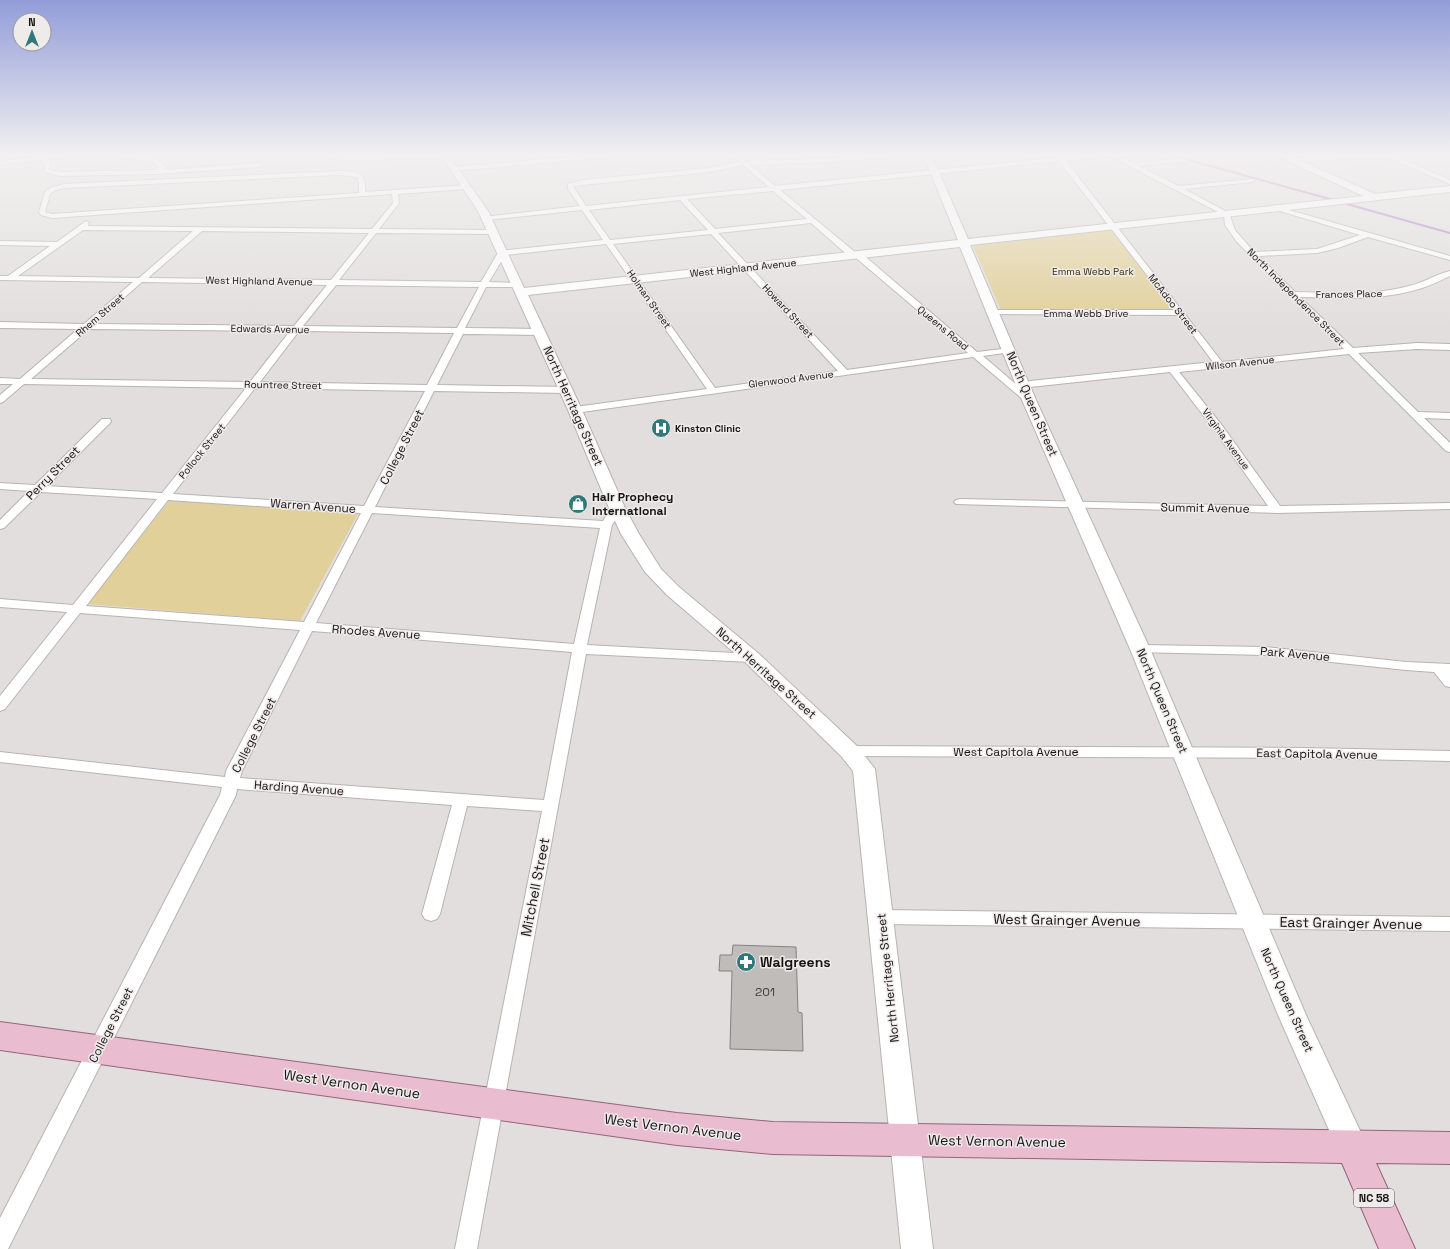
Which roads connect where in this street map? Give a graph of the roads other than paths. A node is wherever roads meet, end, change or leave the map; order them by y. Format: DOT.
graph roads {
  1 [pos="42,212"];
  2 [pos="115,212"];
  3 [pos="389,212"];
  4 [pos="482,212"];
  5 [pos="562,212"];
  6 [pos="589,212"];
  7 [pos="695,212"];
  8 [pos="802,212"];
  9 [pos="951,212"];
  10 [pos="1102,212"];
  11 [pos="1224,212"];
  12 [pos="1241,212"];
  13 [pos="1290,212"];
  14 [pos="92,214"];
  15 [pos="1227,214"];
  16 [pos="812,221"];
  17 [pos="489,225"];
  18 [pos="1113,227"];
  19 [pos="81,228"];
  20 [pos="200,229"];
  21 [pos="374,231"];
  22 [pos="712,231"];
  23 [pos="1366,234"];
  24 [pos="609,242"];
  25 [pos="0,243"];
  26 [pos="964,243"];
  27 [pos="58,244"];
  28 [pos="502,253"];
  29 [pos="1252,254"];
  30 [pos="855,255"];
  31 [pos="1450,258"];
  32 [pos="746,267"];
  33 [pos="1450,273"];
  34 [pos="0,278"];
  35 [pos="10,278"];
  36 [pos="141,280"];
  37 [pos="634,280"];
  38 [pos="334,282"];
  39 [pos="484,284"];
  40 [pos="0,285"];
  41 [pos="519,288"];
  42 [pos="1294,294"];
  43 [pos="993,312"];
  44 [pos="1180,313"];
  45 [pos="0,325"];
  46 [pos="87,326"];
  47 [pos="297,329"];
  48 [pos="460,331"];
  49 [pos="540,332"];
  50 [pos="1450,347"];
  51 [pos="1008,350"];
  52 [pos="1351,351"];
  53 [pos="975,354"];
  54 [pos="1220,365"];
  55 [pos="1173,370"];
  56 [pos="844,372"];
  57 [pos="0,381"];
  58 [pos="22,381"];
  59 [pos="1030,384"];
  60 [pos="253,385"];
  61 [pos="431,388"];
  62 [pos="566,390"];
  63 [pos="712,390"];
  64 [pos="0,400"];
  65 [pos="1029,400"];
  66 [pos="575,410"];
  67 [pos="1416,415"];
  68 [pos="1450,416"];
  69 [pos="106,421"];
  70 [pos="1450,449"];
  71 [pos="0,486"];
  72 [pos="38,488"];
  73 [pos="166,496"];
  74 [pos="960,502"];
  75 [pos="1077,505"];
  76 [pos="1450,506"];
  77 [pos="617,508"];
  78 [pos="370,510"];
  79 [pos="1277,510"];
  80 [pos="606,525"];
  81 [pos="0,526"];
  82 [pos="0,603"];
  83 [pos="75,609"];
  84 [pos="309,627"];
  85 [pos="580,648"];
  86 [pos="1140,649"];
  87 [pos="752,658"];
  88 [pos="1444,667"];
  89 [pos="1450,683"];
  90 [pos="0,706"];
  91 [pos="849,751"];
  92 [pos="1183,752"];
  93 [pos="1450,756"];
  94 [pos="0,757"];
  95 [pos="231,783"];
  96 [pos="461,800"];
  97 [pos="551,806"];
  98 [pos="431,914"];
  99 [pos="882,917"];
  100 [pos="1253,922"];
  101 [pos="1450,924"];
  102 [pos="0,1036"];
  103 [pos="98,1049"];
  104 [pos="493,1103"];
  105 [pos="905,1140"];
  106 [pos="1352,1147"];
  107 [pos="1450,1148"];
  108 [pos="0,1241"];
  109 [pos="466,1249"];
  110 [pos="917,1249"];
  111 [pos="1397,1249"];
  1 -- 14 [label="street"];
  2 -- 14 [label="street"];
  3 -- 21 [label="street, Pollock Street"];
  4 -- 17 [label="street, North Herritage Street"];
  5 -- 17 [label="street"];
  6 -- 24 [label="street, Holman Street"];
  7 -- 22 [label="street, Howard Street"];
  8 -- 16 [label="street, Queens Road"];
  9 -- 26 [label="street, North Queen Street / NC 58"];
  10 -- 18 [label="street, McAdoo Street"];
  11 -- 15 [label="street"];
  12 -- 15 [label="street, West Highland Avenue"];
  13 -- 23 [label="street"];
  14 -- 19 [label="street"];
  15 -- 18 [label="street, West Highland Avenue"];
  15 -- 29 [label="street, North Independence Street"];
  16 -- 22 [label="street"];
  16 -- 30 [label="street, Queens Road"];
  17 -- 21 [label="street"];
  17 -- 28 [label="street, North Herritage Street"];
  18 -- 26 [label="street, West Highland Avenue"];
  18 -- 44 [label="street, McAdoo Street"];
  19 -- 20 [label="street"];
  19 -- 27 [label="street"];
  20 -- 21 [label="street"];
  20 -- 36 [label="street, Rhem Street"];
  21 -- 38 [label="street, Pollock Street"];
  22 -- 24 [label="street"];
  22 -- 32 [label="street, Howard Street"];
  23 -- 29 [label="street"];
  23 -- 31 [label="street"];
  24 -- 28 [label="street"];
  24 -- 37 [label="street, Holman Street"];
  25 -- 27 [label="street"];
  26 -- 30 [label="street, West Highland Avenue"];
  26 -- 43 [label="street, North Queen Street / NC 58"];
  27 -- 35 [label="street"];
  28 -- 39 [label="street, College Street"];
  28 -- 41 [label="street, North Herritage Street"];
  29 -- 42 [label="street, North Independence Street"];
  30 -- 32 [label="street, West Highland Avenue"];
  30 -- 53 [label="street, Queens Road"];
  32 -- 37 [label="street, West Highland Avenue"];
  32 -- 56 [label="street, Howard Street"];
  33 -- 42 [label="street, Frances Place"];
  34 -- 35 [label="street, West Highland Avenue"];
  35 -- 36 [label="street, West Highland Avenue"];
  35 -- 40 [label="street"];
  36 -- 38 [label="street, West Highland Avenue"];
  36 -- 46 [label="street, Rhem Street"];
  37 -- 41 [label="street, West Highland Avenue"];
  37 -- 63 [label="street, Holman Street"];
  38 -- 39 [label="street, West Highland Avenue"];
  38 -- 47 [label="street, Pollock Street"];
  39 -- 41 [label="street, West Highland Avenue"];
  39 -- 48 [label="street, College Street"];
  41 -- 49 [label="street, North Herritage Street"];
  42 -- 52 [label="street, North Independence Street"];
  43 -- 44 [label="street, Emma Webb Drive"];
  43 -- 51 [label="street, North Queen Street / NC 58"];
  44 -- 54 [label="street, McAdoo Street"];
  45 -- 46 [label="street, Edwards Avenue"];
  46 -- 47 [label="street, Edwards Avenue"];
  46 -- 58 [label="street, Rhem Street"];
  47 -- 48 [label="street, Edwards Avenue"];
  47 -- 60 [label="street, Pollock Street"];
  48 -- 49 [label="street, Edwards Avenue"];
  48 -- 61 [label="street, College Street"];
  49 -- 62 [label="street, North Herritage Street"];
  50 -- 52 [label="street, Wilson Avenue"];
  51 -- 53 [label="street, Glenwood Avenue"];
  51 -- 65 [label="street, North Queen Street / NC 58"];
  52 -- 54 [label="street, Wilson Avenue"];
  52 -- 67 [label="street, North Independence Street"];
  53 -- 56 [label="street, Glenwood Avenue"];
  53 -- 65 [label="street, Queens Road"];
  54 -- 55 [label="street, Wilson Avenue"];
  55 -- 59 [label="street, Wilson Avenue"];
  55 -- 79 [label="street, Virginia Avenue"];
  56 -- 63 [label="street, Glenwood Avenue"];
  57 -- 58 [label="street, Rountree Street"];
  58 -- 60 [label="street, Rountree Street"];
  58 -- 64 [label="street, Rhem Street"];
  60 -- 61 [label="street, Rountree Street"];
  60 -- 73 [label="street, Pollock Street"];
  61 -- 62 [label="street, Rountree Street"];
  61 -- 78 [label="street, College Street"];
  62 -- 66 [label="street, North Herritage Street"];
  63 -- 66 [label="street, Glenwood Avenue"];
  65 -- 75 [label="street, North Queen Street / NC 58"];
  66 -- 77 [label="street, North Herritage Street"];
  67 -- 68 [label="street"];
  67 -- 70 [label="street, North Independence Street"];
  69 -- 72 [label="street, Perry Street"];
  71 -- 72 [label="street, Warren Avenue"];
  72 -- 73 [label="street, Warren Avenue"];
  72 -- 81 [label="street, Perry Street"];
  73 -- 78 [label="street, Warren Avenue"];
  73 -- 83 [label="street, Pollock Street"];
  74 -- 75 [label="street, Summit Avenue"];
  75 -- 79 [label="street, Summit Avenue"];
  75 -- 86 [label="street, North Queen Street / NC 58"];
  76 -- 79 [label="street, Summit Avenue"];
  77 -- 80 [label="street"];
  77 -- 87 [label="street, North Herritage Street"];
  78 -- 80 [label="street, Warren Avenue"];
  78 -- 84 [label="street, College Street"];
  80 -- 85 [label="street, Mitchell Street"];
  82 -- 83 [label="street, Rhodes Avenue"];
  83 -- 84 [label="street, Rhodes Avenue"];
  83 -- 90 [label="street, Pollock Street"];
  84 -- 85 [label="street, Rhodes Avenue"];
  84 -- 95 [label="street, College Street"];
  85 -- 87 [label="street, Rhodes Avenue"];
  85 -- 97 [label="street, Mitchell Street"];
  86 -- 88 [label="street, Park Avenue"];
  86 -- 92 [label="street, North Queen Street / NC 58"];
  87 -- 91 [label="street, North Herritage Street"];
  88 -- 89 [label="street"];
  91 -- 92 [label="street, West Capitola Avenue"];
  91 -- 99 [label="street, North Herritage Street"];
  92 -- 93 [label="street, East Capitola Avenue"];
  92 -- 100 [label="street, North Queen Street / NC 58"];
  94 -- 95 [label="street, Harding Avenue"];
  95 -- 96 [label="street, Harding Avenue"];
  95 -- 103 [label="street, College Street"];
  96 -- 97 [label="street, Harding Avenue"];
  96 -- 98 [label="street"];
  97 -- 104 [label="street, Mitchell Street"];
  99 -- 100 [label="street, West Grainger Avenue"];
  99 -- 105 [label="street, North Herritage Street"];
  100 -- 101 [label="street, East Grainger Avenue"];
  100 -- 106 [label="street, North Queen Street / NC 58"];
  102 -- 103 [label="main road, West Vernon Avenue"];
  103 -- 104 [label="main road, West Vernon Avenue"];
  103 -- 108 [label="street, College Street"];
  104 -- 105 [label="main road, West Vernon Avenue"];
  104 -- 109 [label="street, Mitchell Street"];
  105 -- 106 [label="main road, West Vernon Avenue"];
  105 -- 110 [label="street, North Herritage Street"];
  106 -- 107 [label="main road, West Vernon Avenue"];
  106 -- 111 [label="main road, North Queen Street / NC 58"];
}
